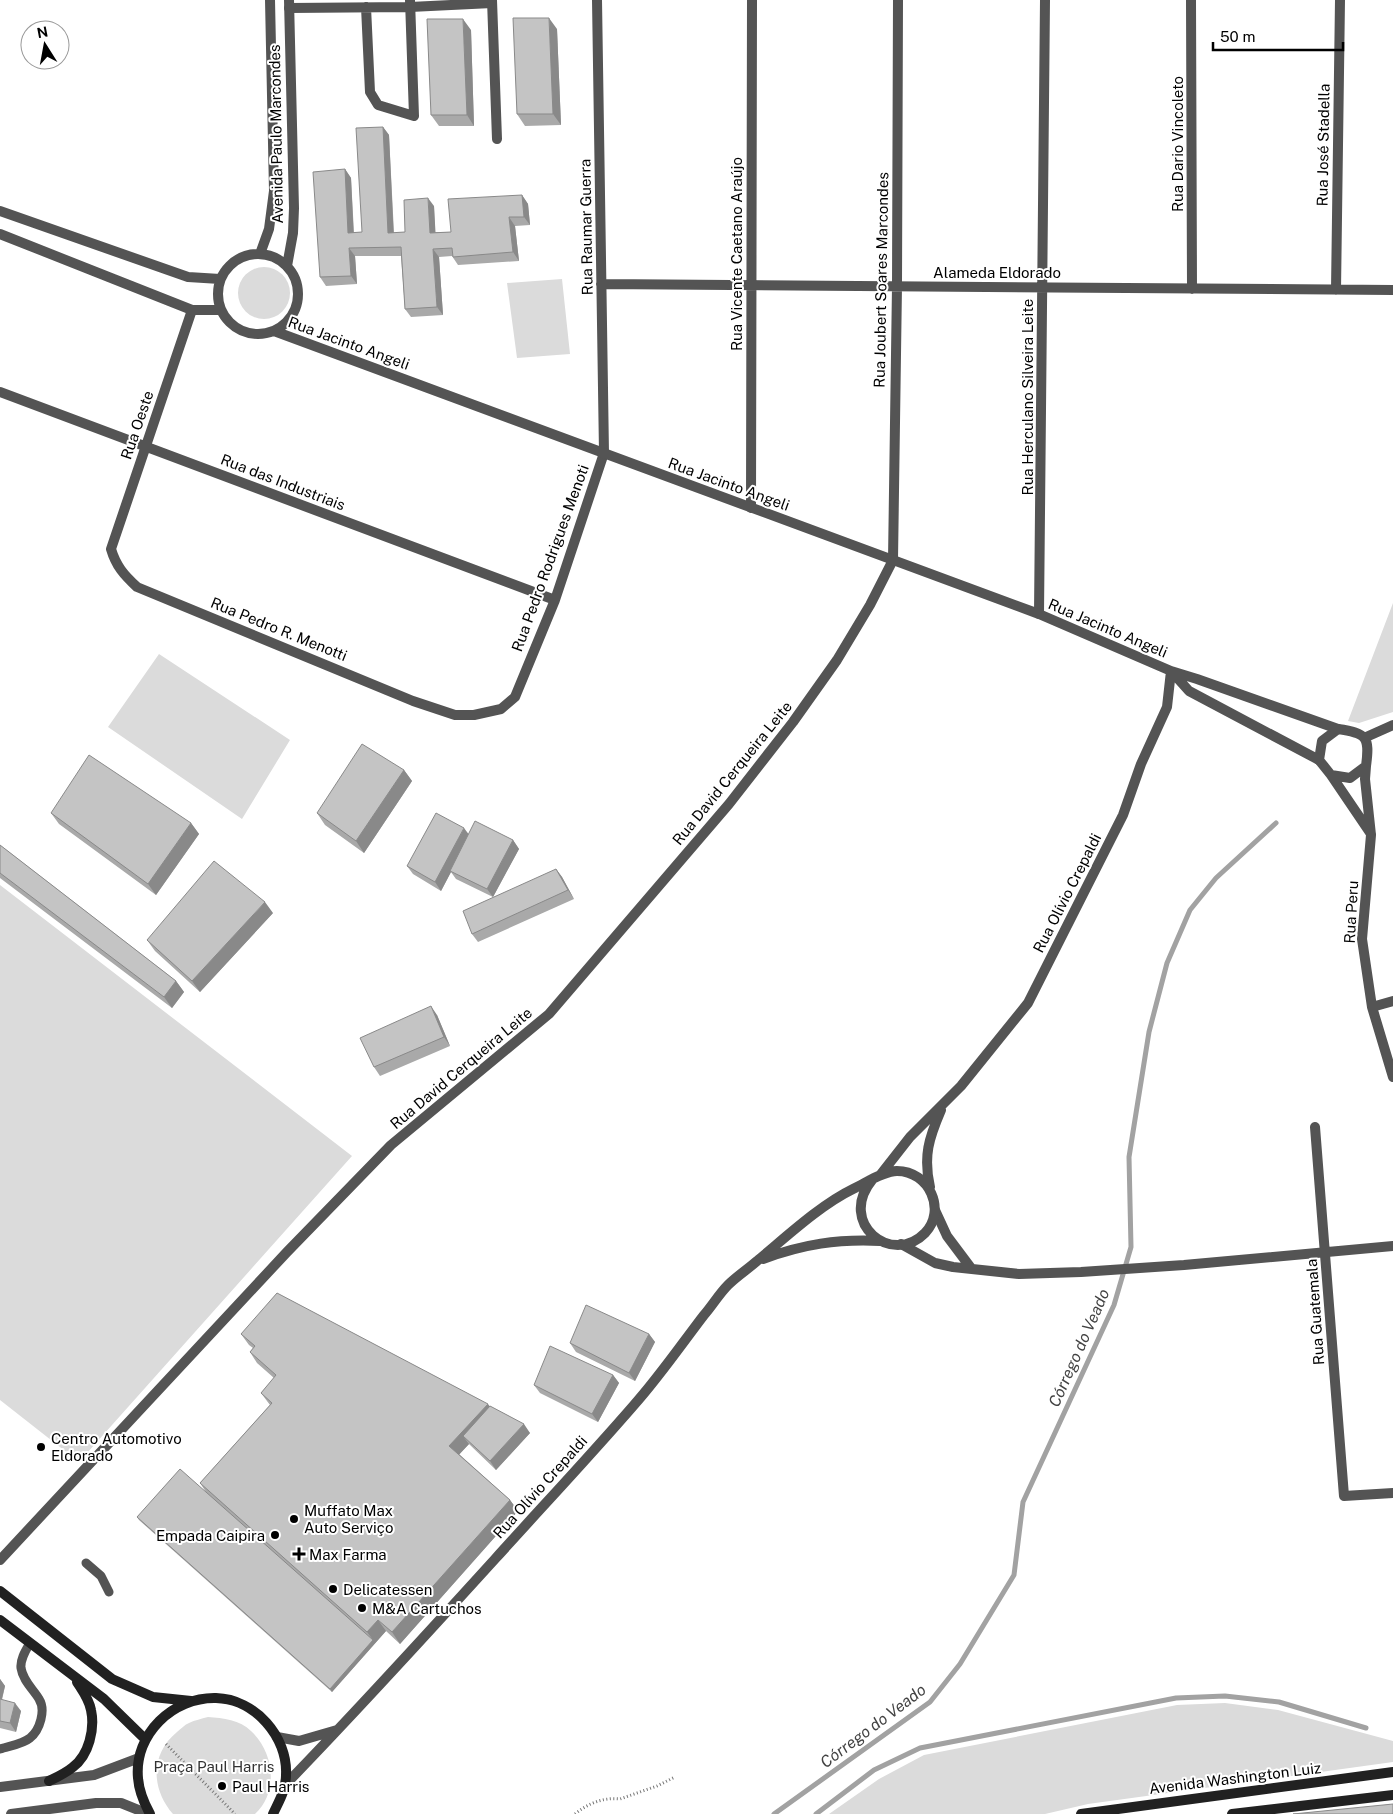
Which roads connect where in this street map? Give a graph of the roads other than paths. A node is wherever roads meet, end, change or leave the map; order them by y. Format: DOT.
graph roads {
  1 [pos="270,0"];
  2 [pos="597,0"];
  3 [pos="752,0"];
  4 [pos="898,0"];
  5 [pos="1045,0"];
  6 [pos="1191,0"];
  7 [pos="1340,0"];
  8 [pos="492,2"];
  9 [pos="410,3"];
  10 [pos="289,4"];
  11 [pos="366,8"];
  12 [pos="497,140"];
  13 [pos="0,211"];
  14 [pos="0,234"];
  15 [pos="260,254"];
  16 [pos="287,266"];
  17 [pos="220,279"];
  18 [pos="601,284"];
  19 [pos="751,285"];
  20 [pos="897,286"];
  21 [pos="1042,288"];
  22 [pos="1192,288"];
  23 [pos="1336,290"];
  24 [pos="1393,290"];
  25 [pos="192,310"];
  26 [pos="220,310"];
  27 [pos="274,331"];
  28 [pos="0,392"];
  29 [pos="146,447"];
  30 [pos="604,453"];
  31 [pos="751,508"];
  32 [pos="112,549"];
  33 [pos="893,560"];
  34 [pos="555,600"];
  35 [pos="1039,614"];
  36 [pos="1171,671"];
  37 [pos="455,716"];
  38 [pos="1393,725"];
  39 [pos="1338,729"];
  40 [pos="1364,738"];
  41 [pos="1319,760"];
  42 [pos="1366,766"];
  43 [pos="1331,775"];
  44 [pos="1371,835"];
  45 [pos="1393,1000"];
  46 [pos="1372,1007"];
  47 [pos="1393,1076"];
  48 [pos="943,1104"];
  49 [pos="1315,1127"];
  50 [pos="876,1177"];
  51 [pos="930,1190"];
  52 [pos="935,1210"];
  53 [pos="881,1241"];
  54 [pos="901,1244"];
  55 [pos="1393,1246"];
  56 [pos="1326,1252"];
  57 [pos="757,1261"];
  58 [pos="971,1268"];
  59 [pos="1393,1493"];
  60 [pos="0,1560"];
  61 [pos="86,1563"];
  62 [pos="0,1591"];
  63 [pos="109,1592"];
  64 [pos="0,1620"];
  65 [pos="30,1642"];
  66 [pos="72,1674"];
  67 [pos="192,1701"];
  68 [pos="341,1729"];
  69 [pos="278,1736"];
  70 [pos="145,1739"];
  71 [pos="0,1749"];
  72 [pos="139,1758"];
  73 [pos="1393,1772"];
  74 [pos="49,1781"];
  75 [pos="0,1787"];
  76 [pos="284,1790"];
  77 [pos="1393,1795"];
  78 [pos="1151,1809"];
  79 [pos="1117,1811"];
  80 [pos="11,1814"];
  81 [pos="149,1814"];
  82 [pos="273,1814"];
  83 [pos="281,1814"];
  84 [pos="1081,1814"];
  85 [pos="1232,1814"];
  1 -- 15 [label="street, Avenida Paulo Marcondes"];
  2 -- 18 [label="street, Rua Raumar Guerra"];
  3 -- 19 [label="street, Rua Vicente Caetano Araújo"];
  4 -- 20 [label="street, Rua Joubert Soares Marcondes"];
  5 -- 21 [label="street, Rua Herculano Silveira Leite"];
  6 -- 22 [label="street, Rua Dario Vincoleto"];
  7 -- 23 [label="street, Rua José Stadella"];
  8 -- 9 [label="street"];
  8 -- 12 [label="street"];
  9 -- 11 [label="street"];
  9 -- 11 [label="street"];
  10 -- 11 [label="street"];
  10 -- 16 [label="street, Avenida Paulo Marcondes"];
  13 -- 17 [label="street"];
  14 -- 25 [label="street"];
  15 -- 16 [label="street"];
  15 -- 17 [label="street"];
  16 -- 27 [label="street"];
  17 -- 26 [label="street"];
  18 -- 19 [label="street, Alameda Eldorado"];
  18 -- 30 [label="street, Rua Raumar Guerra"];
  19 -- 20 [label="street, Alameda Eldorado"];
  19 -- 31 [label="street, Rua Vicente Caetano Araújo"];
  20 -- 21 [label="street, Alameda Eldorado"];
  20 -- 33 [label="street, Rua Joubert Soares Marcondes"];
  21 -- 22 [label="street, Alameda Eldorado"];
  21 -- 35 [label="street, Rua Herculano Silveira Leite"];
  22 -- 23 [label="street, Alameda Eldorado"];
  23 -- 24 [label="street, Alameda Eldorado"];
  25 -- 26 [label="street"];
  25 -- 29 [label="street, Rua Oeste"];
  26 -- 27 [label="street"];
  27 -- 30 [label="street, Rua Jacinto Angeli"];
  28 -- 29 [label="street, Rua das Industriais"];
  29 -- 32 [label="street, Rua Oeste"];
  29 -- 34 [label="street, Rua das Industriais"];
  30 -- 31 [label="street, Rua Jacinto Angeli"];
  30 -- 34 [label="street, Rua Pedro Rodrigues Menoti"];
  31 -- 33 [label="street, Rua Jacinto Angeli"];
  32 -- 37 [label="street, Rua Pedro R. Menotti"];
  33 -- 35 [label="street, Rua Jacinto Angeli"];
  33 -- 60 [label="street, Rua David Cerqueira Leite"];
  34 -- 37 [label="street, Rua Pedro Rodrigues Menoti"];
  35 -- 36 [label="street, Rua Jacinto Angeli"];
  36 -- 39 [label="street, Rua Jacinto Angeli"];
  36 -- 41 [label="street, Rua Jacinto Angeli"];
  36 -- 48 [label="street, Rua Olívio Crepaldi"];
  38 -- 40 [label="street"];
  39 -- 40 [label="street"];
  39 -- 41 [label="street"];
  40 -- 42 [label="street"];
  41 -- 43 [label="street"];
  42 -- 43 [label="street"];
  42 -- 44 [label="street, Rua Peru"];
  43 -- 44 [label="street"];
  44 -- 46 [label="street, Rua Peru"];
  45 -- 46 [label="street"];
  46 -- 47 [label="street, Rua Peru"];
  48 -- 50 [label="street, Rua Olívio Crepaldi"];
  48 -- 51 [label="street, Rua Olívio Crepaldi"];
  49 -- 56 [label="street, Rua Guatemala"];
  50 -- 51 [label="street"];
  50 -- 53 [label="street"];
  50 -- 57 [label="street, Rua Olívio Crepaldi"];
  51 -- 52 [label="street"];
  52 -- 54 [label="street"];
  52 -- 58 [label="street"];
  53 -- 54 [label="street"];
  53 -- 57 [label="street, Rua Olívio Crepaldi"];
  54 -- 58 [label="street"];
  55 -- 56 [label="street"];
  56 -- 58 [label="street"];
  56 -- 59 [label="street, Rua Guatemala"];
  57 -- 68 [label="street, Rua Olívio Crepaldi"];
  61 -- 63 [label="lane"];
  62 -- 67 [label="main road"];
  64 -- 65 [label="main road"];
  65 -- 66 [label="main road"];
  65 -- 71 [label="lane"];
  66 -- 70 [label="main road"];
  66 -- 74 [label="main road"];
  67 -- 69 [label="main road"];
  67 -- 70 [label="main road"];
  68 -- 69 [label="street"];
  68 -- 76 [label="street, Rua Olívio Crepaldi"];
  69 -- 76 [label="main road"];
  70 -- 72 [label="main road"];
  72 -- 74 [label="street"];
  72 -- 81 [label="main road"];
  73 -- 78 [label="main road, Avenida Washington Luiz"];
  74 -- 75 [label="street"];
  76 -- 82 [label="main road"];
  76 -- 83 [label="main road"];
  77 -- 85 [label="main road"];
  78 -- 79 [label="main road, Avenida Washington Luiz"];
  79 -- 84 [label="main road, Avenida Washington Luiz"];
  80 -- 81 [label="street"];
}
